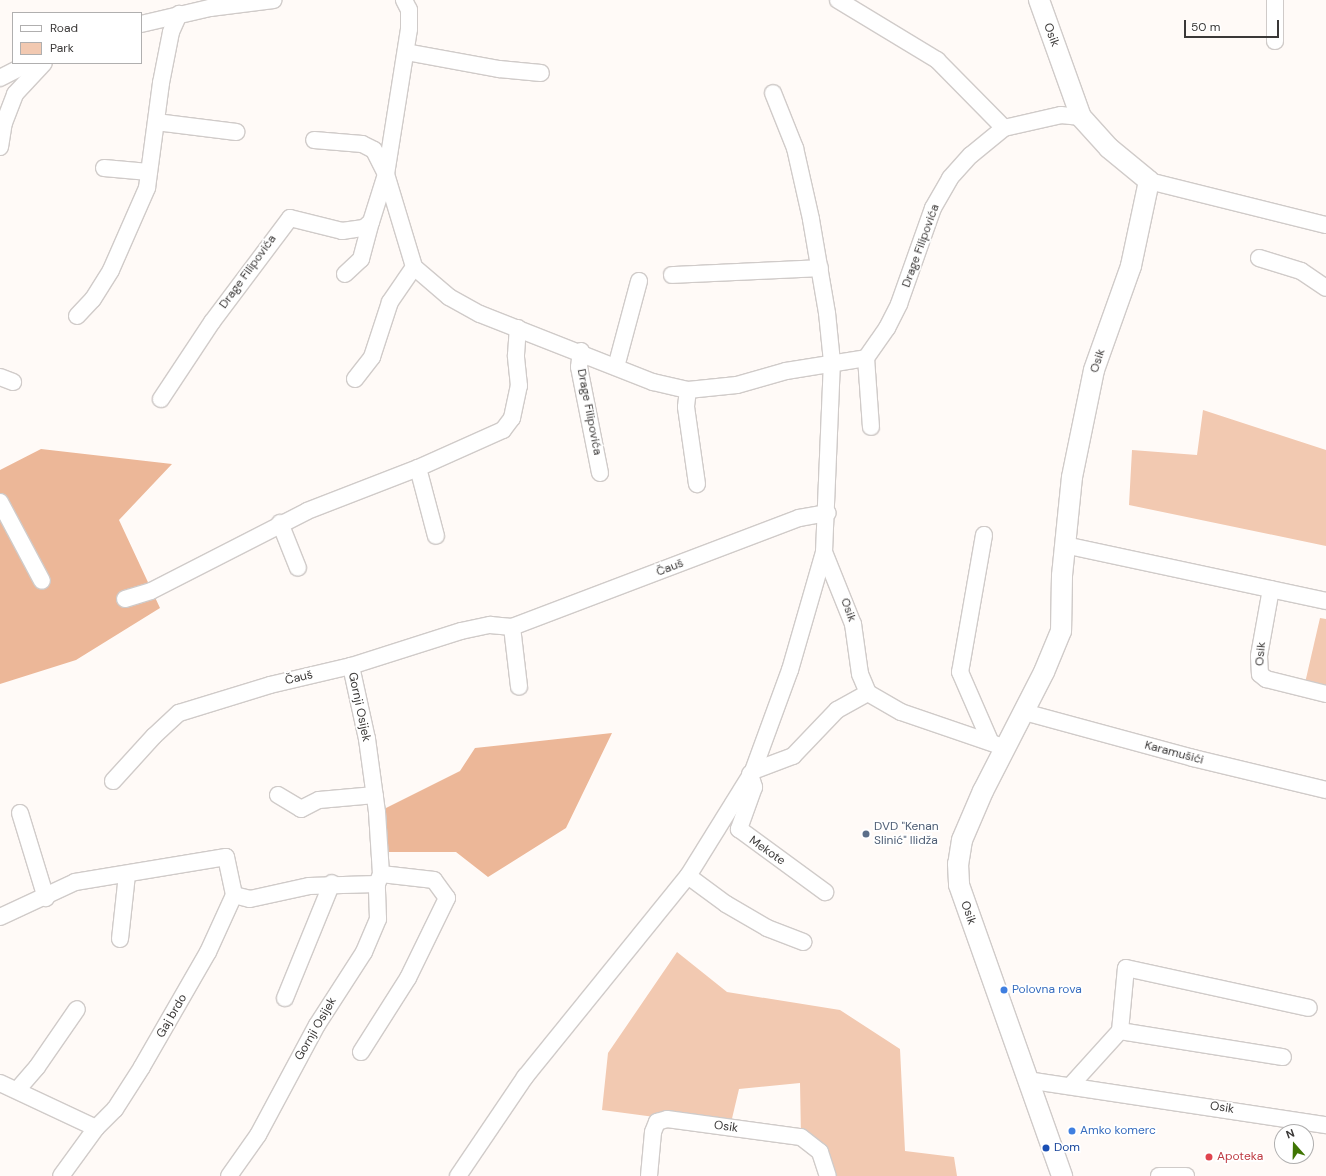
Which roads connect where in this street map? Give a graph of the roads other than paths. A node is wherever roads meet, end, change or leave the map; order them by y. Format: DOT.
graph roads {
  1 [pos="273,0"];
  2 [pos="405,0"];
  3 [pos="408,0"];
  4 [pos="838,0"];
  5 [pos="1039,0"];
  6 [pos="1275,0"];
  7 [pos="179,14"];
  8 [pos="142,24"];
  9 [pos="1274,41"];
  10 [pos="406,52"];
  11 [pos="28,64"];
  12 [pos="43,64"];
  13 [pos="541,73"];
  14 [pos="0,78"];
  15 [pos="773,93"];
  16 [pos="1081,117"];
  17 [pos="156,122"];
  18 [pos="1004,128"];
  19 [pos="236,132"];
  20 [pos="314,140"];
  21 [pos="0,147"];
  22 [pos="104,168"];
  23 [pos="149,172"];
  24 [pos="386,174"];
  25 [pos="1149,181"];
  26 [pos="371,222"];
  27 [pos="1325,228"];
  28 [pos="1258,258"];
  29 [pos="414,267"];
  30 [pos="820,268"];
  31 [pos="346,274"];
  32 [pos="672,275"];
  33 [pos="639,281"];
  34 [pos="1326,288"];
  35 [pos="76,316"];
  36 [pos="518,328"];
  37 [pos="581,351"];
  38 [pos="866,358"];
  39 [pos="832,362"];
  40 [pos="616,367"];
  41 [pos="355,379"];
  42 [pos="688,390"];
  43 [pos="161,398"];
  44 [pos="871,427"];
  45 [pos="418,468"];
  46 [pos="600,472"];
  47 [pos="697,484"];
  48 [pos="0,502"];
  49 [pos="828,512"];
  50 [pos="280,523"];
  51 [pos="984,535"];
  52 [pos="436,536"];
  53 [pos="1065,545"];
  54 [pos="824,552"];
  55 [pos="298,568"];
  56 [pos="42,581"];
  57 [pos="1271,589"];
  58 [pos="125,599"];
  59 [pos="1326,601"];
  60 [pos="512,627"];
  61 [pos="351,666"];
  62 [pos="519,687"];
  63 [pos="868,693"];
  64 [pos="1326,694"];
  65 [pos="1024,712"];
  66 [pos="997,744"];
  67 [pos="752,773"];
  68 [pos="114,781"];
  69 [pos="1326,790"];
  70 [pos="278,795"];
  71 [pos="375,795"];
  72 [pos="20,814"];
  73 [pos="127,875"];
  74 [pos="688,876"];
  75 [pos="379,879"];
  76 [pos="332,883"];
  77 [pos="825,892"];
  78 [pos="234,895"];
  79 [pos="46,898"];
  80 [pos="0,917"];
  81 [pos="120,939"];
  82 [pos="803,942"];
  83 [pos="285,998"];
  84 [pos="1309,1008"];
  85 [pos="77,1009"];
  86 [pos="1120,1031"];
  87 [pos="360,1052"];
  88 [pos="1284,1057"];
  89 [pos="1027,1080"];
  90 [pos="0,1083"];
  91 [pos="1071,1085"];
  92 [pos="18,1089"];
  93 [pos="1326,1125"];
  94 [pos="96,1128"];
  95 [pos="61,1176"];
  96 [pos="229,1176"];
  97 [pos="458,1176"];
  98 [pos="649,1176"];
  99 [pos="828,1176"];
  100 [pos="1062,1176"];
  101 [pos="1159,1176"];
  102 [pos="1186,1176"];
  1 -- 7 [label="street"];
  2 -- 3 [label="street"];
  2 -- 10 [label="street"];
  4 -- 18 [label="street"];
  5 -- 16 [label="main road, Osik"];
  6 -- 9 [label="street"];
  7 -- 8 [label="street"];
  7 -- 17 [label="street"];
  10 -- 13 [label="street"];
  10 -- 24 [label="street"];
  11 -- 14 [label="street"];
  12 -- 21 [label="street"];
  15 -- 30 [label="street"];
  16 -- 18 [label="street, Drage Filipovića"];
  16 -- 25 [label="main road, Osik"];
  17 -- 19 [label="street"];
  17 -- 23 [label="street"];
  18 -- 38 [label="street, Drage Filipovića"];
  20 -- 24 [label="street"];
  22 -- 23 [label="street"];
  23 -- 35 [label="street"];
  24 -- 26 [label="street"];
  24 -- 29 [label="street"];
  25 -- 27 [label="street, Osik"];
  25 -- 53 [label="main road, Osik"];
  26 -- 31 [label="street"];
  26 -- 43 [label="street, Drage Filipovića"];
  28 -- 34 [label="street"];
  29 -- 36 [label="street, Drage Filipovića"];
  29 -- 41 [label="street"];
  30 -- 32 [label="street"];
  30 -- 39 [label="street"];
  33 -- 40 [label="street"];
  36 -- 37 [label="street, Drage Filipovića"];
  36 -- 45 [label="street"];
  37 -- 40 [label="street, Drage Filipovića"];
  37 -- 46 [label="street, Drage Filipovića"];
  38 -- 39 [label="street, Drage Filipovića"];
  38 -- 44 [label="street"];
  39 -- 42 [label="street, Drage Filipovića"];
  39 -- 49 [label="street"];
  40 -- 42 [label="street, Drage Filipovića"];
  42 -- 47 [label="street"];
  45 -- 50 [label="street"];
  45 -- 52 [label="street"];
  48 -- 56 [label="street"];
  49 -- 54 [label="street"];
  49 -- 60 [label="street, Čauš"];
  50 -- 55 [label="street"];
  50 -- 58 [label="street"];
  51 -- 66 [label="street"];
  53 -- 57 [label="street"];
  53 -- 65 [label="main road, Osik"];
  54 -- 63 [label="street, Osik"];
  54 -- 67 [label="street"];
  57 -- 59 [label="street"];
  57 -- 64 [label="street, Osik"];
  60 -- 61 [label="street, Čauš"];
  60 -- 62 [label="street"];
  61 -- 68 [label="street, Čauš"];
  61 -- 71 [label="street, Gornji Osijek"];
  63 -- 66 [label="street"];
  63 -- 67 [label="street"];
  65 -- 66 [label="main road, Osik"];
  65 -- 69 [label="street, Karamušići"];
  66 -- 89 [label="main road, Osik"];
  67 -- 74 [label="street"];
  67 -- 77 [label="street, Mekote"];
  70 -- 71 [label="street"];
  71 -- 75 [label="street, Gornji Osijek"];
  72 -- 79 [label="street"];
  73 -- 78 [label="street"];
  73 -- 79 [label="street"];
  73 -- 81 [label="street"];
  74 -- 82 [label="street"];
  74 -- 97 [label="street"];
  75 -- 76 [label="street"];
  75 -- 87 [label="street"];
  75 -- 96 [label="street, Gornji Osijek"];
  76 -- 78 [label="street"];
  76 -- 83 [label="street"];
  78 -- 94 [label="street, Gaj brdo"];
  79 -- 80 [label="street"];
  84 -- 86 [label="street"];
  85 -- 92 [label="street"];
  86 -- 88 [label="street"];
  86 -- 91 [label="street"];
  89 -- 91 [label="street, Osik"];
  89 -- 100 [label="main road, Osik"];
  90 -- 92 [label="street"];
  91 -- 93 [label="street, Osik"];
  92 -- 94 [label="street"];
  94 -- 95 [label="street, Gaj brdo"];
  98 -- 99 [label="street, Osik"];
  101 -- 102 [label="street"];
}
